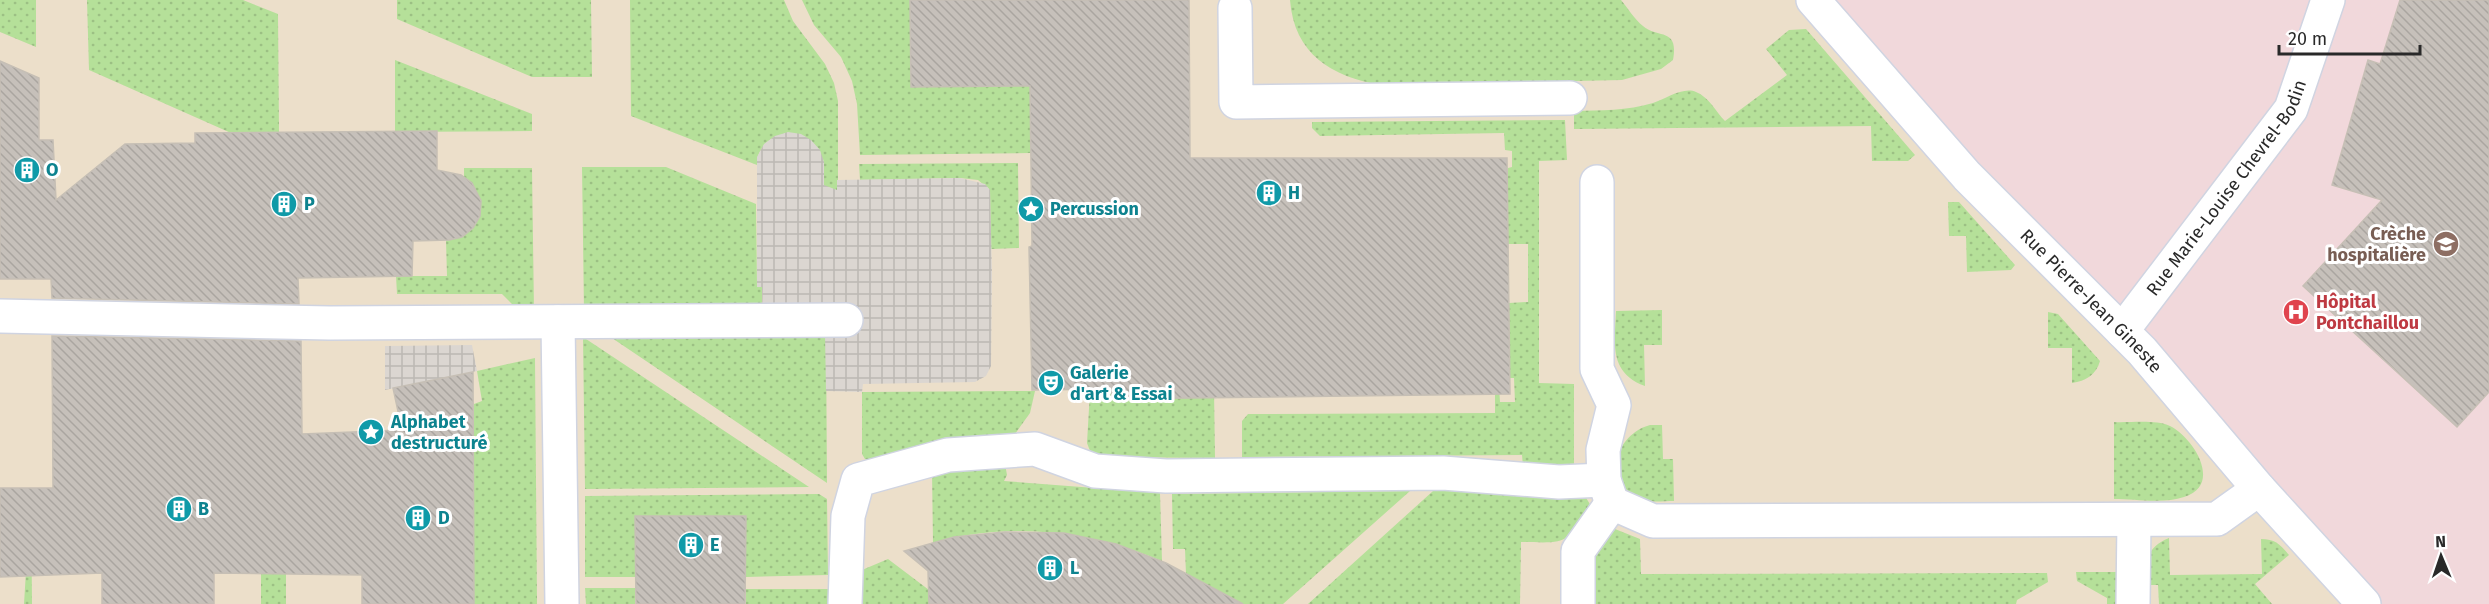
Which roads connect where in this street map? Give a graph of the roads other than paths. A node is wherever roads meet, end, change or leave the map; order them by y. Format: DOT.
graph roads {
  1 [pos="1813,0"];
  2 [pos="2328,0"];
  3 [pos="1235,8"];
  4 [pos="1570,98"];
  5 [pos="1597,182"];
  6 [pos="0,316"];
  7 [pos="846,320"];
  8 [pos="558,322"];
  9 [pos="2122,331"];
  10 [pos="2259,489"];
  11 [pos="1608,492"];
  12 [pos="2134,520"];
  13 [pos="562,604"];
  14 [pos="845,604"];
  15 [pos="1578,604"];
  16 [pos="2133,604"];
  17 [pos="2364,604"];
  1 -- 9 [label="street, Rue Pierre-Jean Gineste"];
  2 -- 9 [label="street, Rue Marie-Louise Chevrel-Bodin"];
  3 -- 4 [label="street"];
  5 -- 11 [label="street"];
  6 -- 8 [label="street"];
  7 -- 8 [label="street"];
  8 -- 13 [label="street"];
  9 -- 10 [label="street, Rue Pierre-Jean Gineste"];
  10 -- 12 [label="street"];
  10 -- 17 [label="street, Rue Pierre-Jean Gineste"];
  11 -- 12 [label="street"];
  11 -- 14 [label="street"];
  11 -- 15 [label="street"];
  12 -- 16 [label="street"];
}
